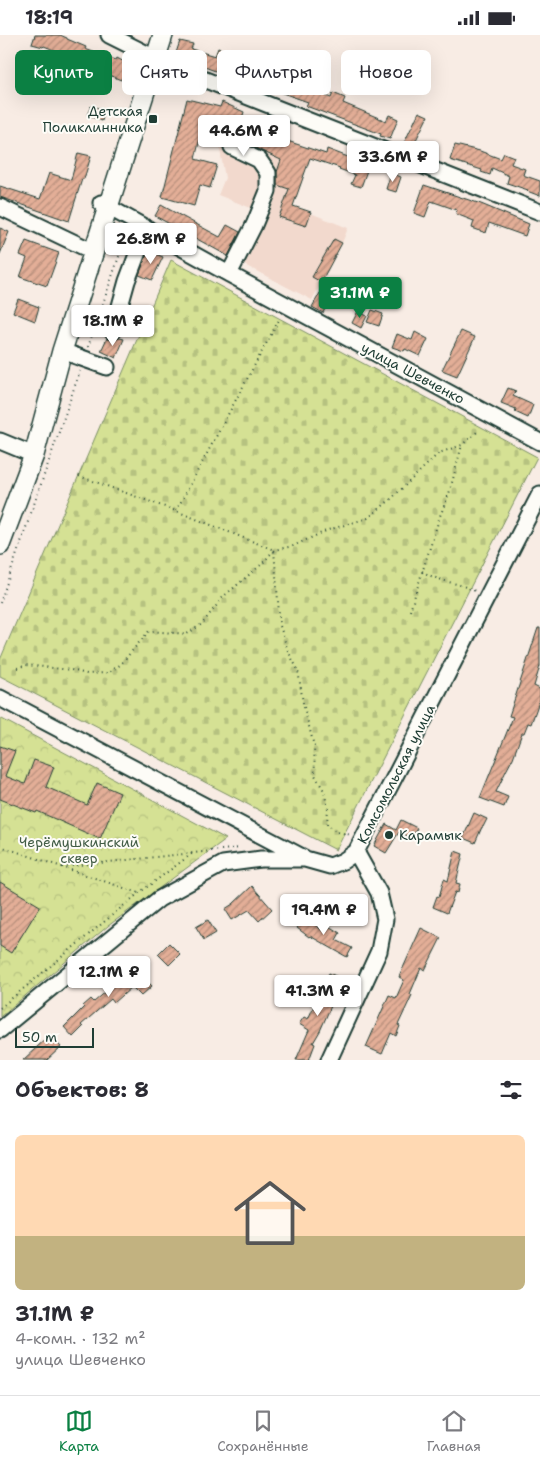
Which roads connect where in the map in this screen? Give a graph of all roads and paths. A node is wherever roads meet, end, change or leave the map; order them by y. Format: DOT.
graph roads {
  1 [pos="109,35"];
  2 [pos="156,35"];
  3 [pos="164,35"];
  4 [pos="138,50"];
  5 [pos="153,50"];
  6 [pos="156,50"];
  7 [pos="207,79"];
  8 [pos="140,95"];
  9 [pos="232,147"];
  10 [pos="105,205"];
  11 [pos="0,207"];
  12 [pos="540,212"];
  13 [pos="142,225"];
  14 [pos="90,250"];
  15 [pos="229,275"];
  16 [pos="280,318"];
  17 [pos="113,331"];
  18 [pos="62,351"];
  19 [pos="84,358"];
  20 [pos="107,367"];
  21 [pos="477,432"];
  22 [pos="0,441"];
  23 [pos="540,441"];
  24 [pos="462,445"];
  25 [pos="29,454"];
  26 [pos="79,476"];
  27 [pos="540,494"];
  28 [pos="176,511"];
  29 [pos="0,517"];
  30 [pos="0,545"];
  31 [pos="274,550"];
  32 [pos="422,571"];
  33 [pos="479,593"];
  34 [pos="0,603"];
  35 [pos="410,611"];
  36 [pos="17,667"];
  37 [pos="0,698"];
  38 [pos="353,835"];
  39 [pos="0,846"];
  40 [pos="240,848"];
  41 [pos="356,852"];
  42 [pos="193,853"];
  43 [pos="306,859"];
  44 [pos="62,867"];
  45 [pos="140,893"];
  46 [pos="0,1008"];
  47 [pos="0,1030"];
  48 [pos="329,1060"];
  1 -- 4 [label="street"];
  2 -- 5 [label="main road"];
  3 -- 6 [label="main road"];
  7 -- 12 [label="street"];
  8 -- 10 [label="main road"];
  9 -- 15 [label="street"];
  10 -- 13 [label="street, улица Шевченко"];
  10 -- 14 [label="main road"];
  11 -- 14 [label="street"];
  13 -- 15 [label="street, улица Шевченко"];
  13 -- 17 [label="street"];
  13 -- 19 [label="path"];
  14 -- 18 [label="main road"];
  14 -- 25 [label="main road"];
  15 -- 23 [label="street, улица Шевченко"];
  16 -- 28 [label="path"];
  18 -- 19 [label="street"];
  18 -- 25 [label="main road"];
  19 -- 20 [label="street"];
  19 -- 34 [label="path"];
  21 -- 24 [label="path"];
  22 -- 25 [label="street"];
  24 -- 31 [label="path"];
  24 -- 32 [label="path"];
  25 -- 29 [label="main road"];
  25 -- 30 [label="main road"];
  26 -- 28 [label="path"];
  27 -- 41 [label="street, Комсомольская улица"];
  28 -- 31 [label="path"];
  31 -- 36 [label="path"];
  31 -- 38 [label="path"];
  32 -- 33 [label="path"];
  32 -- 35 [label="path"];
  37 -- 43 [label="street"];
  39 -- 44 [label="path"];
  40 -- 42 [label="path"];
  41 -- 43 [label="street"];
  41 -- 48 [label="street, Комсомольская улица"];
  42 -- 44 [label="path"];
  42 -- 45 [label="path"];
  43 -- 47 [label="street"];
  44 -- 45 [label="path"];
  45 -- 46 [label="path"];
}
